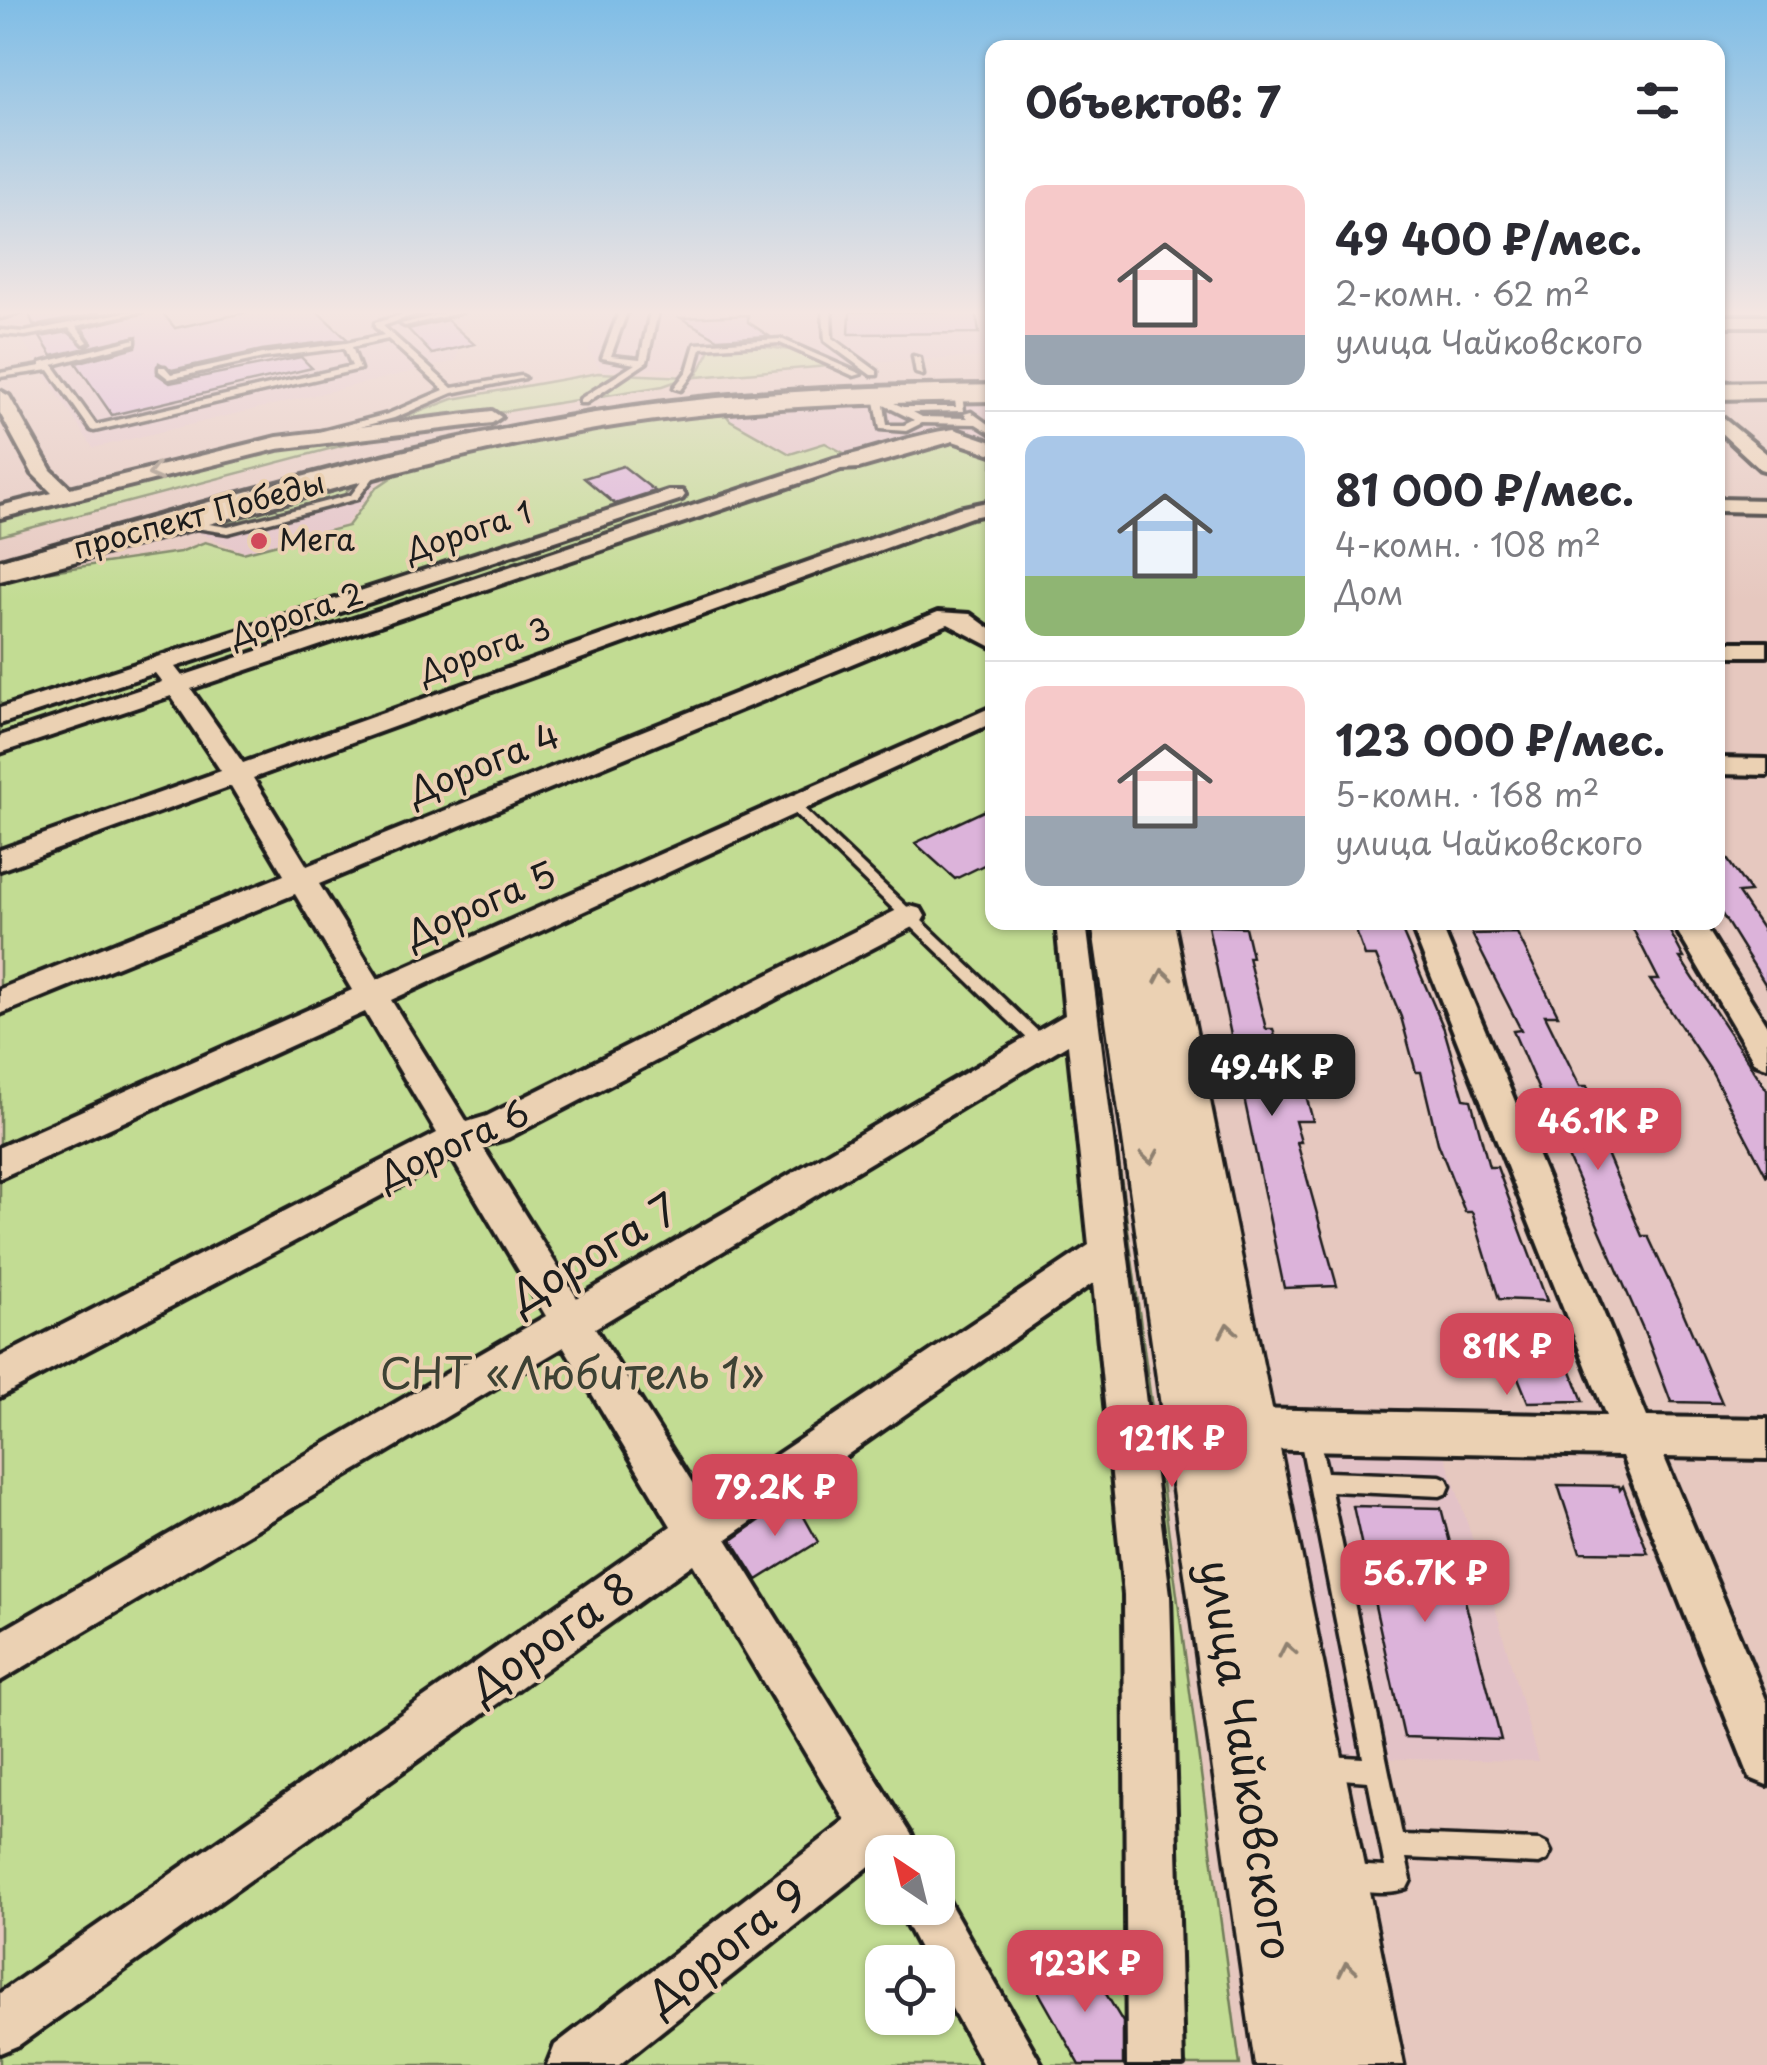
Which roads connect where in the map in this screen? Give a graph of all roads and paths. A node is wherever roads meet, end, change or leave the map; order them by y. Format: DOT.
graph roads {
  1 [pos="4,408"];
  2 [pos="80,408"];
  3 [pos="180,408"];
  4 [pos="408,408"];
  5 [pos="543,408"];
  6 [pos="688,408"];
  7 [pos="877,408"];
  8 [pos="912,408"];
  9 [pos="965,408"];
  10 [pos="902,410"];
  11 [pos="390,416"];
  12 [pos="492,418"];
  13 [pos="920,420"];
  14 [pos="976,421"];
  15 [pos="1725,426"];
  16 [pos="985,427"];
  17 [pos="372,430"];
  18 [pos="300,440"];
  19 [pos="985,446"];
  20 [pos="1767,465"];
  21 [pos="64,496"];
  22 [pos="1725,505"];
  23 [pos="1767,506"];
  24 [pos="985,510"];
  25 [pos="0,512"];
  26 [pos="0,544"];
  27 [pos="0,570"];
  28 [pos="985,635"];
  29 [pos="1725,649"];
  30 [pos="1767,650"];
  31 [pos="169,676"];
  32 [pos="0,716"];
  33 [pos="985,717"];
  34 [pos="0,746"];
  35 [pos="1725,766"];
  36 [pos="1767,767"];
  37 [pos="237,774"];
  38 [pos="793,805"];
  39 [pos="0,860"];
  40 [pos="301,879"];
  41 [pos="910,916"];
  42 [pos="1072,930"];
  43 [pos="1114,930"];
  44 [pos="1155,930"];
  45 [pos="1429,930"];
  46 [pos="1692,930"];
  47 [pos="372,996"];
  48 [pos="0,1002"];
  49 [pos="1082,1021"];
  50 [pos="1042,1044"];
  51 [pos="1767,1054"];
  52 [pos="459,1138"];
  53 [pos="0,1163"];
  54 [pos="1108,1252"];
  55 [pos="570,1322"];
  56 [pos="0,1378"];
  57 [pos="1246,1428"];
  58 [pos="1308,1430"];
  59 [pos="1637,1436"];
  60 [pos="1767,1440"];
  61 [pos="1318,1481"];
  62 [pos="1440,1486"];
  63 [pos="699,1533"];
  64 [pos="0,1658"];
  65 [pos="1767,1761"];
  66 [pos="1309,1766"];
  67 [pos="1377,1770"];
  68 [pos="883,1835"];
  69 [pos="1392,1846"];
  70 [pos="1539,1852"];
  71 [pos="865,1855"];
  72 [pos="1330,1876"];
  73 [pos="934,1925"];
  74 [pos="0,2026"];
  75 [pos="575,2065"];
  76 [pos="1014,2065"];
  77 [pos="1156,2065"];
  78 [pos="1294,2065"];
  79 [pos="1365,2065"];
  1 -- 21 [label="street"];
  2 -- 3 [label="lane"];
  4 -- 11 [label="lane"];
  5 -- 12 [label="main road, проспект Победы"];
  6 -- 27 [label="main road, проспект Победы"];
  7 -- 13 [label="lane"];
  8 -- 10 [label="lane"];
  9 -- 14 [label="lane"];
  10 -- 13 [label="lane"];
  11 -- 17 [label="lane"];
  11 -- 18 [label="lane"];
  12 -- 17 [label="street"];
  12 -- 26 [label="main road, проспект Победы"];
  13 -- 14 [label="lane"];
  14 -- 16 [label="lane"];
  15 -- 20 [label="street"];
  17 -- 18 [label="street"];
  18 -- 21 [label="street, one-way"];
  19 -- 31 [label="street, Дорога 2"];
  21 -- 25 [label="street"];
  22 -- 23 [label="street"];
  24 -- 37 [label="street, Дорога 3"];
  28 -- 40 [label="street, Дорога 4"];
  29 -- 30 [label="street"];
  31 -- 32 [label="street"];
  31 -- 34 [label="street, Дорога 2"];
  31 -- 37 [label="street"];
  33 -- 38 [label="street, Дорога 5"];
  35 -- 36 [label="street"];
  37 -- 39 [label="street, Дорога 3"];
  37 -- 40 [label="street"];
  38 -- 41 [label="lane"];
  38 -- 47 [label="street, Дорога 5"];
  40 -- 47 [label="street"];
  40 -- 48 [label="street, Дорога 4"];
  41 -- 50 [label="lane"];
  41 -- 52 [label="street, Дорога 6"];
  42 -- 49 [label="street"];
  43 -- 78 [label="main road, улица Чайковского, one-way"];
  57 -- 44 [label="main road, улица Чайковского, one-way"];
  45 -- 59 [label="street"];
  46 -- 51 [label="street"];
  47 -- 52 [label="street"];
  47 -- 53 [label="street, Дорога 5"];
  49 -- 50 [label="street, Дорога 7"];
  49 -- 54 [label="street"];
  50 -- 55 [label="street, Дорога 7"];
  52 -- 55 [label="street"];
  52 -- 56 [label="street, Дорога 6"];
  54 -- 63 [label="street, Дорога 8"];
  54 -- 77 [label="street"];
  55 -- 63 [label="street"];
  55 -- 64 [label="street, Дорога 7"];
  57 -- 58 [label="street"];
  66 -- 57 [label="main road, улица Чайковского, one-way"];
  58 -- 59 [label="street"];
  58 -- 61 [label="lane"];
  59 -- 60 [label="street"];
  59 -- 65 [label="street"];
  61 -- 62 [label="lane"];
  61 -- 67 [label="lane"];
  63 -- 68 [label="street"];
  63 -- 74 [label="street, Дорога 8"];
  66 -- 67 [label="lane"];
  66 -- 72 [label="main road, улица Чайковского"];
  67 -- 69 [label="lane"];
  69 -- 70 [label="lane"];
  69 -- 72 [label="lane"];
  71 -- 75 [label="street, Дорога 9"];
  79 -- 72 [label="main road, улица Чайковского, one-way"];
  73 -- 76 [label="street"];
}
